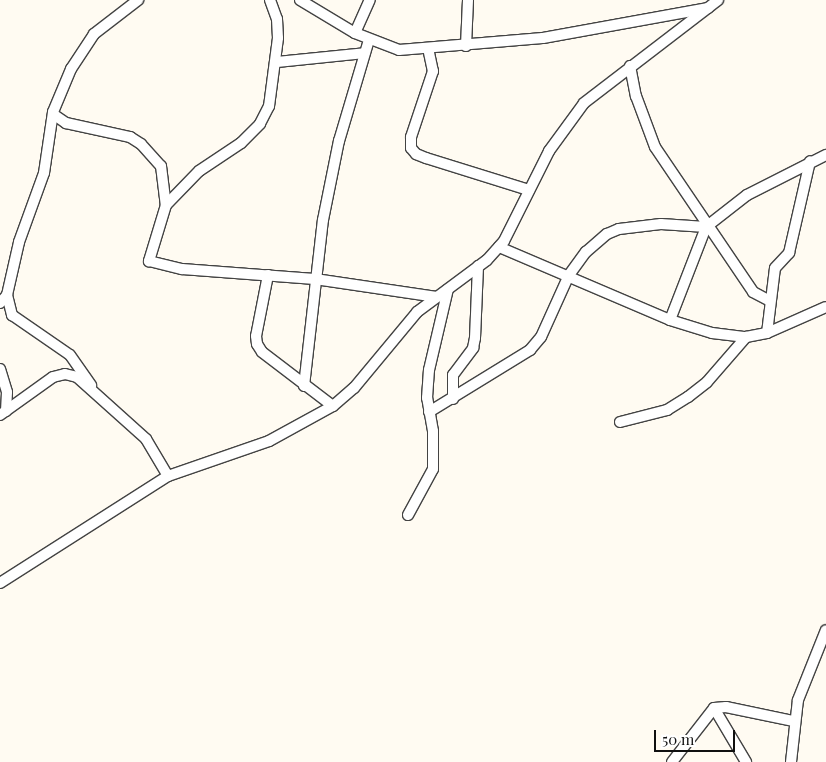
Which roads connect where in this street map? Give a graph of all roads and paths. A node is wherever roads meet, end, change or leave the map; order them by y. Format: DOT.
graph roads {
  1 [pos="138,0"];
  2 [pos="270,0"];
  3 [pos="300,0"];
  4 [pos="370,0"];
  5 [pos="468,0"];
  6 [pos="718,0"];
  7 [pos="710,8"];
  8 [pos="355,33"];
  9 [pos="369,40"];
  10 [pos="466,46"];
  11 [pos="428,48"];
  12 [pos="365,53"];
  13 [pos="277,62"];
  14 [pos="630,66"];
  15 [pos="53,114"];
  16 [pos="826,155"];
  17 [pos="810,161"];
  18 [pos="529,190"];
  19 [pos="166,206"];
  20 [pos="707,226"];
  21 [pos="499,247"];
  22 [pos="478,266"];
  23 [pos="268,275"];
  24 [pos="569,275"];
  25 [pos="315,279"];
  26 [pos="448,289"];
  27 [pos="437,297"];
  28 [pos="3,299"];
  29 [pos="770,301"];
  30 [pos="824,309"];
  31 [pos="670,320"];
  32 [pos="767,333"];
  33 [pos="746,337"];
  34 [pos="0,369"];
  35 [pos="304,386"];
  36 [pos="94,390"];
  37 [pos="453,399"];
  38 [pos="333,406"];
  39 [pos="429,412"];
  40 [pos="3,413"];
  41 [pos="620,422"];
  42 [pos="168,476"];
  43 [pos="408,515"];
  44 [pos="0,582"];
  45 [pos="826,630"];
  46 [pos="714,708"];
  47 [pos="793,721"];
  48 [pos="672,762"];
  49 [pos="746,762"];
  50 [pos="790,762"];
  1 -- 15 [label="street"];
  2 -- 13 [label="street"];
  3 -- 8 [label="street"];
  4 -- 8 [label="street"];
  5 -- 10 [label="street"];
  6 -- 7 [label="street"];
  7 -- 10 [label="street"];
  7 -- 14 [label="street"];
  8 -- 9 [label="street"];
  9 -- 11 [label="street"];
  9 -- 12 [label="street"];
  10 -- 11 [label="street"];
  11 -- 18 [label="street"];
  12 -- 13 [label="street"];
  12 -- 25 [label="street"];
  13 -- 19 [label="street"];
  14 -- 18 [label="street"];
  14 -- 20 [label="street"];
  15 -- 19 [label="street"];
  15 -- 28 [label="street"];
  16 -- 17 [label="street"];
  17 -- 20 [label="street"];
  17 -- 29 [label="street"];
  18 -- 21 [label="street"];
  19 -- 23 [label="street"];
  20 -- 24 [label="street"];
  20 -- 29 [label="street"];
  20 -- 31 [label="street"];
  21 -- 22 [label="street"];
  21 -- 24 [label="street"];
  22 -- 26 [label="street"];
  22 -- 37 [label="street"];
  23 -- 25 [label="street"];
  23 -- 35 [label="street"];
  24 -- 31 [label="street"];
  24 -- 37 [label="street"];
  25 -- 27 [label="street"];
  25 -- 35 [label="street"];
  26 -- 27 [label="street"];
  26 -- 39 [label="street"];
  27 -- 38 [label="street"];
  28 -- 36 [label="street"];
  29 -- 32 [label="street"];
  30 -- 32 [label="street"];
  31 -- 33 [label="street"];
  32 -- 33 [label="street"];
  33 -- 41 [label="street"];
  34 -- 40 [label="street"];
  35 -- 38 [label="street"];
  36 -- 40 [label="street"];
  36 -- 42 [label="street"];
  37 -- 39 [label="street"];
  38 -- 42 [label="street"];
  39 -- 43 [label="street"];
  42 -- 44 [label="street"];
  45 -- 47 [label="street"];
  46 -- 47 [label="street"];
  46 -- 48 [label="street"];
  46 -- 49 [label="street"];
  47 -- 50 [label="street"];
}
